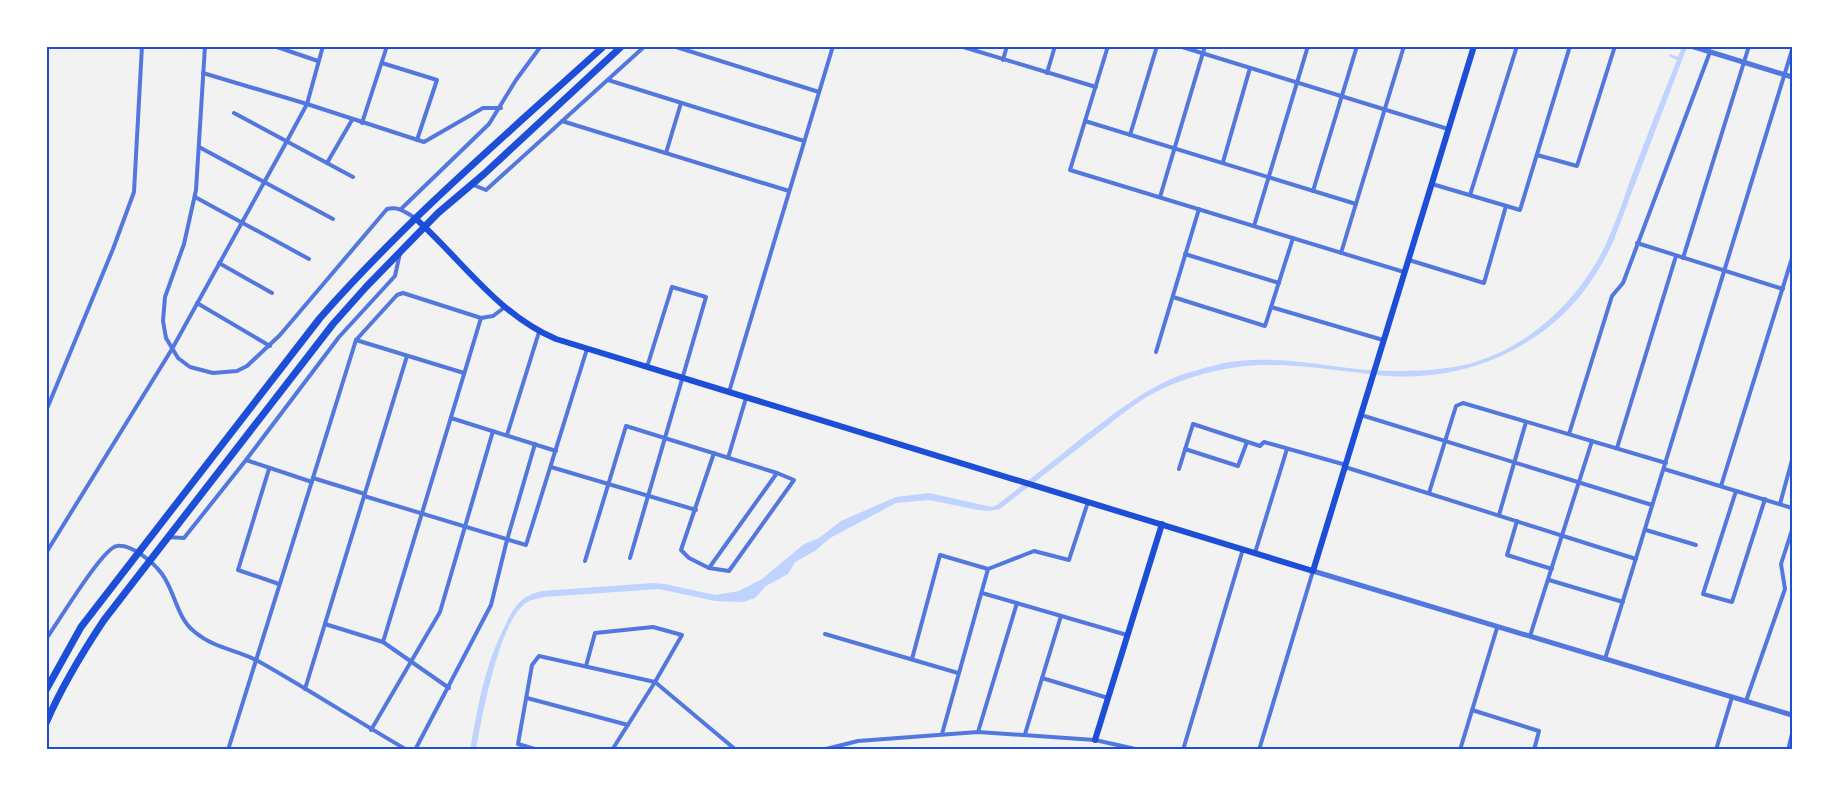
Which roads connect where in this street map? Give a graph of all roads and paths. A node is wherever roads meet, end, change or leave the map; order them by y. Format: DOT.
graph roads {
  1 [pos="142,46"];
  2 [pos="205,46"];
  3 [pos="274,46"];
  4 [pos="323,46"];
  5 [pos="387,46"];
  6 [pos="541,46"];
  7 [pos="604,46"];
  8 [pos="622,46"];
  9 [pos="645,46"];
  10 [pos="673,46"];
  11 [pos="833,46"];
  12 [pos="960,46"];
  13 [pos="1007,46"];
  14 [pos="1055,46"];
  15 [pos="1108,46"];
  16 [pos="1157,46"];
  17 [pos="1179,46"];
  18 [pos="1205,46"];
  19 [pos="1308,46"];
  20 [pos="1357,46"];
  21 [pos="1404,46"];
  22 [pos="1474,46"];
  23 [pos="1517,46"];
  24 [pos="1570,46"];
  25 [pos="1615,46"];
  26 [pos="1691,46"];
  27 [pos="1749,46"];
  28 [pos="1792,50"];
  29 [pos="1710,52"];
  30 [pos="1203,54"];
  31 [pos="1003,60"];
  32 [pos="318,61"];
  33 [pos="382,63"];
  34 [pos="1745,63"];
  35 [pos="1250,68"];
  36 [pos="1047,72"];
  37 [pos="203,73"];
  38 [pos="1785,75"];
  39 [pos="1792,77"];
  40 [pos="608,80"];
  41 [pos="1297,83"];
  42 [pos="1096,87"];
  43 [pos="819,92"];
  44 [pos="1342,96"];
  45 [pos="681,103"];
  46 [pos="307,104"];
  47 [pos="501,108"];
  48 [pos="1384,109"];
  49 [pos="234,112"];
  50 [pos="352,120"];
  51 [pos="562,121"];
  52 [pos="1085,121"];
  53 [pos="362,123"];
  54 [pos="1449,129"];
  55 [pos="1131,135"];
  56 [pos="417,140"];
  57 [pos="286,141"];
  58 [pos="804,141"];
  59 [pos="199,147"];
  60 [pos="1175,149"];
  61 [pos="666,153"];
  62 [pos="1537,155"];
  63 [pos="1223,162"];
  64 [pos="327,163"];
  65 [pos="353,177"];
  66 [pos="1268,177"];
  67 [pos="265,181"];
  68 [pos="471,183"];
  69 [pos="1432,184"];
  70 [pos="789,191"];
  71 [pos="1313,191"];
  72 [pos="1470,195"];
  73 [pos="195,197"];
  74 [pos="1160,197"];
  75 [pos="1356,204"];
  76 [pos="1506,206"];
  77 [pos="401,209"];
  78 [pos="1199,209"];
  79 [pos="414,218"];
  80 [pos="333,219"];
  81 [pos="242,221"];
  82 [pos="424,226"];
  83 [pos="1254,226"];
  84 [pos="1293,238"];
  85 [pos="1637,243"];
  86 [pos="400,252"];
  87 [pos="1341,253"];
  88 [pos="1185,254"];
  89 [pos="1676,255"];
  90 [pos="1683,258"];
  91 [pos="1792,258"];
  92 [pos="309,259"];
  93 [pos="1409,260"];
  94 [pos="219,263"];
  95 [pos="1725,271"];
  96 [pos="1405,272"];
  97 [pos="1790,276"];
  98 [pos="1279,283"];
  99 [pos="1783,289"];
  100 [pos="272,293"];
  101 [pos="1173,297"];
  102 [pos="197,303"];
  103 [pos="505,307"];
  104 [pos="1271,307"];
  105 [pos="481,318"];
  106 [pos="539,332"];
  107 [pos="356,340"];
  108 [pos="1384,341"];
  109 [pos="270,346"];
  110 [pos="172,349"];
  111 [pos="588,350"];
  112 [pos="1156,352"];
  113 [pos="407,356"];
  114 [pos="647,368"];
  115 [pos="464,373"];
  116 [pos="683,379"];
  117 [pos="729,393"];
  118 [pos="746,398"];
  119 [pos="46,411"];
  120 [pos="1361,415"];
  121 [pos="451,418"];
  122 [pos="1526,422"];
  123 [pos="493,431"];
  124 [pos="1569,434"];
  125 [pos="507,435"];
  126 [pos="666,438"];
  127 [pos="1446,441"];
  128 [pos="1592,441"];
  129 [pos="1247,442"];
  130 [pos="535,444"];
  131 [pos="1185,448"];
  132 [pos="1617,448"];
  133 [pos="1287,449"];
  134 [pos="556,451"];
  135 [pos="714,453"];
  136 [pos="728,458"];
  137 [pos="246,460"];
  138 [pos="1792,460"];
  139 [pos="1514,462"];
  140 [pos="1666,463"];
  141 [pos="1346,466"];
  142 [pos="551,467"];
  143 [pos="269,469"];
  144 [pos="1179,469"];
  145 [pos="1665,470"];
  146 [pos="777,473"];
  147 [pos="312,480"];
  148 [pos="1578,482"];
  149 [pos="608,484"];
  150 [pos="1721,486"];
  151 [pos="1736,491"];
  152 [pos="1429,493"];
  153 [pos="364,495"];
  154 [pos="649,496"];
  155 [pos="1765,499"];
  156 [pos="1088,502"];
  157 [pos="1780,504"];
  158 [pos="1653,505"];
  159 [pos="1792,508"];
  160 [pos="696,510"];
  161 [pos="422,513"];
  162 [pos="1499,514"];
  163 [pos="1517,521"];
  164 [pos="1162,524"];
  165 [pos="465,527"];
  166 [pos="1646,530"];
  167 [pos="1792,530"];
  168 [pos="1562,536"];
  169 [pos="167,537"];
  170 [pos="507,540"];
  171 [pos="1696,545"];
  172 [pos="1244,549"];
  173 [pos="137,552"];
  174 [pos="46,553"];
  175 [pos="1255,553"];
  176 [pos="630,558"];
  177 [pos="1636,559"];
  178 [pos="148,561"];
  179 [pos="585,561"];
  180 [pos="709,568"];
  181 [pos="988,569"];
  182 [pos="1552,569"];
  183 [pos="1313,571"];
  184 [pos="1549,580"];
  185 [pos="279,584"];
  186 [pos="982,593"];
  187 [pos="1623,602"];
  188 [pos="1017,603"];
  189 [pos="1061,616"];
  190 [pos="325,624"];
  191 [pos="1497,628"];
  192 [pos="825,634"];
  193 [pos="1128,635"];
  194 [pos="1530,637"];
  195 [pos="46,639"];
  196 [pos="382,642"];
  197 [pos="912,659"];
  198 [pos="256,660"];
  199 [pos="1605,660"];
  200 [pos="411,662"];
  201 [pos="586,666"];
  202 [pos="958,673"];
  203 [pos="1042,678"];
  204 [pos="656,682"];
  205 [pos="449,688"];
  206 [pos="305,689"];
  207 [pos="46,690"];
  208 [pos="1732,697"];
  209 [pos="1108,698"];
  210 [pos="527,699"];
  211 [pos="1746,701"];
  212 [pos="1472,710"];
  213 [pos="1792,715"];
  214 [pos="46,723"];
  215 [pos="628,725"];
  216 [pos="371,730"];
  217 [pos="978,732"];
  218 [pos="942,734"];
  219 [pos="1025,734"];
  220 [pos="1792,734"];
  221 [pos="1095,740"];
  222 [pos="228,750"];
  223 [pos="406,750"];
  224 [pos="415,750"];
  225 [pos="538,750"];
  226 [pos="612,750"];
  227 [pos="736,750"];
  228 [pos="822,750"];
  229 [pos="1140,750"];
  230 [pos="1183,750"];
  231 [pos="1259,750"];
  232 [pos="1460,750"];
  233 [pos="1534,750"];
  234 [pos="1716,750"];
  235 [pos="1788,750"];
  1 -- 119 [label="street"];
  2 -- 37 [label="street"];
  3 -- 32 [label="street"];
  4 -- 32 [label="street"];
  5 -- 33 [label="street"];
  6 -- 47 [label="street"];
  7 -- 79 [label="highway"];
  8 -- 68 [label="highway"];
  9 -- 40 [label="street"];
  10 -- 43 [label="street"];
  11 -- 43 [label="street"];
  12 -- 31 [label="street"];
  13 -- 31 [label="street"];
  14 -- 36 [label="street"];
  15 -- 42 [label="street"];
  16 -- 55 [label="street"];
  17 -- 30 [label="street"];
  18 -- 30 [label="street"];
  19 -- 41 [label="street"];
  20 -- 44 [label="street"];
  21 -- 48 [label="street"];
  22 -- 54 [label="main road"];
  23 -- 72 [label="street"];
  24 -- 62 [label="street"];
  25 -- 62 [label="street"];
  26 -- 29 [label="street"];
  27 -- 34 [label="street"];
  28 -- 38 [label="street"];
  29 -- 34 [label="street"];
  29 -- 85 [label="street"];
  30 -- 35 [label="street"];
  30 -- 60 [label="street"];
  31 -- 36 [label="street"];
  32 -- 46 [label="street"];
  33 -- 53 [label="street"];
  33 -- 56 [label="street"];
  34 -- 38 [label="street"];
  34 -- 90 [label="street"];
  35 -- 41 [label="street"];
  35 -- 63 [label="street"];
  36 -- 42 [label="street"];
  37 -- 46 [label="street"];
  37 -- 59 [label="street"];
  38 -- 39 [label="street"];
  38 -- 95 [label="street"];
  40 -- 45 [label="street"];
  40 -- 51 [label="street"];
  41 -- 44 [label="street"];
  41 -- 66 [label="street"];
  42 -- 52 [label="street"];
  43 -- 58 [label="street"];
  44 -- 48 [label="street"];
  44 -- 71 [label="street"];
  45 -- 58 [label="street"];
  45 -- 61 [label="street"];
  46 -- 50 [label="street"];
  46 -- 57 [label="street"];
  47 -- 56 [label="street"];
  47 -- 77 [label="street"];
  48 -- 54 [label="street"];
  48 -- 75 [label="street"];
  49 -- 57 [label="street"];
  50 -- 53 [label="street"];
  50 -- 64 [label="street"];
  51 -- 61 [label="street"];
  51 -- 68 [label="street"];
  52 -- 55 [label="street"];
  52 -- 74 [label="street"];
  53 -- 56 [label="street"];
  54 -- 69 [label="main road"];
  55 -- 60 [label="street"];
  57 -- 64 [label="street"];
  57 -- 67 [label="street"];
  58 -- 70 [label="street"];
  59 -- 67 [label="street"];
  59 -- 73 [label="street"];
  60 -- 63 [label="street"];
  60 -- 74 [label="street"];
  61 -- 70 [label="street"];
  62 -- 76 [label="street"];
  63 -- 66 [label="street"];
  64 -- 65 [label="street"];
  66 -- 71 [label="street"];
  66 -- 83 [label="street"];
  67 -- 80 [label="street"];
  67 -- 81 [label="street"];
  68 -- 82 [label="highway"];
  69 -- 72 [label="street"];
  69 -- 93 [label="main road"];
  70 -- 117 [label="street"];
  71 -- 75 [label="street"];
  72 -- 76 [label="street"];
  73 -- 81 [label="street"];
  73 -- 110 [label="street"];
  74 -- 78 [label="street"];
  75 -- 87 [label="street"];
  76 -- 93 [label="street"];
  77 -- 79 [label="street"];
  77 -- 109 [label="street"];
  78 -- 83 [label="street"];
  78 -- 88 [label="street"];
  79 -- 82 [label="main road"];
  79 -- 173 [label="highway"];
  81 -- 92 [label="street"];
  81 -- 94 [label="street"];
  82 -- 86 [label="highway"];
  82 -- 103 [label="main road"];
  83 -- 84 [label="street"];
  84 -- 87 [label="street"];
  84 -- 98 [label="street"];
  85 -- 89 [label="street"];
  85 -- 124 [label="street"];
  86 -- 137 [label="street"];
  86 -- 169 [label="highway"];
  87 -- 96 [label="street"];
  88 -- 98 [label="street"];
  88 -- 101 [label="street"];
  89 -- 90 [label="street"];
  89 -- 132 [label="street"];
  90 -- 95 [label="street"];
  91 -- 97 [label="street"];
  93 -- 96 [label="main road"];
  94 -- 100 [label="street"];
  94 -- 102 [label="street"];
  95 -- 99 [label="street"];
  95 -- 140 [label="street"];
  96 -- 108 [label="main road"];
  97 -- 99 [label="street"];
  98 -- 104 [label="street"];
  99 -- 150 [label="street"];
  101 -- 104 [label="street"];
  101 -- 112 [label="street"];
  102 -- 109 [label="street"];
  102 -- 110 [label="street"];
  103 -- 105 [label="street"];
  103 -- 106 [label="main road"];
  104 -- 108 [label="street"];
  105 -- 107 [label="street"];
  105 -- 115 [label="street"];
  106 -- 111 [label="main road"];
  106 -- 125 [label="street"];
  107 -- 113 [label="street"];
  107 -- 147 [label="street"];
  108 -- 120 [label="main road"];
  109 -- 110 [label="street"];
  110 -- 174 [label="street"];
  111 -- 114 [label="main road"];
  111 -- 134 [label="street"];
  113 -- 115 [label="street"];
  113 -- 153 [label="street"];
  114 -- 116 [label="main road"];
  114 -- 116 [label="street"];
  115 -- 121 [label="street"];
  116 -- 117 [label="main road"];
  116 -- 126 [label="street"];
  117 -- 118 [label="main road"];
  118 -- 136 [label="street"];
  118 -- 156 [label="main road"];
  120 -- 127 [label="street"];
  120 -- 141 [label="main road"];
  121 -- 123 [label="street"];
  121 -- 161 [label="street"];
  122 -- 124 [label="street"];
  122 -- 127 [label="street"];
  122 -- 139 [label="street"];
  123 -- 125 [label="street"];
  123 -- 165 [label="street"];
  124 -- 128 [label="street"];
  125 -- 130 [label="street"];
  126 -- 135 [label="street"];
  126 -- 149 [label="street"];
  126 -- 154 [label="street"];
  127 -- 139 [label="street"];
  127 -- 152 [label="street"];
  128 -- 132 [label="street"];
  128 -- 148 [label="street"];
  129 -- 131 [label="street"];
  129 -- 131 [label="street"];
  129 -- 133 [label="street"];
  130 -- 134 [label="street"];
  130 -- 170 [label="street"];
  131 -- 144 [label="street"];
  132 -- 140 [label="street"];
  133 -- 141 [label="street"];
  133 -- 175 [label="street"];
  134 -- 142 [label="street"];
  135 -- 136 [label="street"];
  135 -- 160 [label="street"];
  136 -- 146 [label="street"];
  137 -- 143 [label="street"];
  137 -- 169 [label="street"];
  138 -- 157 [label="street"];
  139 -- 148 [label="street"];
  139 -- 162 [label="street"];
  140 -- 145 [label="street"];
  141 -- 152 [label="street"];
  141 -- 183 [label="main road"];
  142 -- 149 [label="street"];
  142 -- 170 [label="street"];
  143 -- 147 [label="street"];
  143 -- 185 [label="street"];
  145 -- 150 [label="street"];
  145 -- 158 [label="street"];
  146 -- 180 [label="street"];
  146 -- 180 [label="street"];
  147 -- 153 [label="street"];
  147 -- 185 [label="street"];
  148 -- 158 [label="street"];
  148 -- 168 [label="street"];
  149 -- 154 [label="street"];
  149 -- 179 [label="street"];
  150 -- 151 [label="street"];
  151 -- 155 [label="street"];
  151 -- 155 [label="street"];
  152 -- 162 [label="street"];
  153 -- 161 [label="street"];
  153 -- 190 [label="street"];
  154 -- 160 [label="street"];
  154 -- 176 [label="street"];
  155 -- 157 [label="street"];
  156 -- 164 [label="main road"];
  156 -- 181 [label="street"];
  157 -- 159 [label="street"];
  158 -- 166 [label="street"];
  160 -- 180 [label="street"];
  161 -- 165 [label="street"];
  161 -- 196 [label="street"];
  162 -- 163 [label="street"];
  163 -- 168 [label="street"];
  163 -- 182 [label="street"];
  164 -- 172 [label="main road"];
  164 -- 193 [label="main road"];
  165 -- 170 [label="street"];
  165 -- 200 [label="street"];
  166 -- 171 [label="street"];
  166 -- 177 [label="street"];
  167 -- 211 [label="street"];
  168 -- 177 [label="street"];
  168 -- 182 [label="street"];
  169 -- 178 [label="highway"];
  170 -- 205 [label="street"];
  172 -- 175 [label="main road"];
  172 -- 230 [label="street"];
  173 -- 178 [label="street"];
  173 -- 195 [label="street"];
  173 -- 207 [label="highway"];
  175 -- 183 [label="main road"];
  177 -- 187 [label="street"];
  178 -- 198 [label="street"];
  178 -- 214 [label="highway"];
  181 -- 186 [label="street"];
  181 -- 197 [label="street"];
  182 -- 184 [label="street"];
  183 -- 191 [label="street"];
  183 -- 231 [label="street"];
  184 -- 187 [label="street"];
  184 -- 194 [label="street"];
  185 -- 198 [label="street"];
  186 -- 188 [label="street"];
  186 -- 202 [label="street"];
  187 -- 199 [label="street"];
  188 -- 189 [label="street"];
  188 -- 217 [label="street"];
  189 -- 193 [label="street"];
  189 -- 203 [label="street"];
  190 -- 196 [label="street"];
  190 -- 206 [label="street"];
  191 -- 194 [label="street"];
  191 -- 212 [label="street"];
  192 -- 197 [label="street"];
  193 -- 209 [label="main road"];
  194 -- 199 [label="street"];
  196 -- 200 [label="street"];
  197 -- 202 [label="street"];
  198 -- 206 [label="street"];
  198 -- 222 [label="street"];
  199 -- 208 [label="street"];
  200 -- 205 [label="street"];
  200 -- 216 [label="street"];
  201 -- 204 [label="street"];
  201 -- 204 [label="street"];
  201 -- 210 [label="street"];
  202 -- 218 [label="street"];
  203 -- 209 [label="street"];
  203 -- 219 [label="street"];
  204 -- 215 [label="street"];
  204 -- 227 [label="street"];
  205 -- 224 [label="street"];
  206 -- 216 [label="street"];
  208 -- 211 [label="street"];
  208 -- 234 [label="street"];
  209 -- 221 [label="main road"];
  210 -- 215 [label="street"];
  210 -- 225 [label="street"];
  211 -- 213 [label="street"];
  212 -- 232 [label="street"];
  212 -- 233 [label="street"];
  215 -- 226 [label="street"];
  216 -- 223 [label="street"];
  217 -- 218 [label="street"];
  217 -- 219 [label="street"];
  218 -- 228 [label="street"];
  219 -- 221 [label="street"];
  220 -- 235 [label="street"];
  221 -- 229 [label="street"];
}
